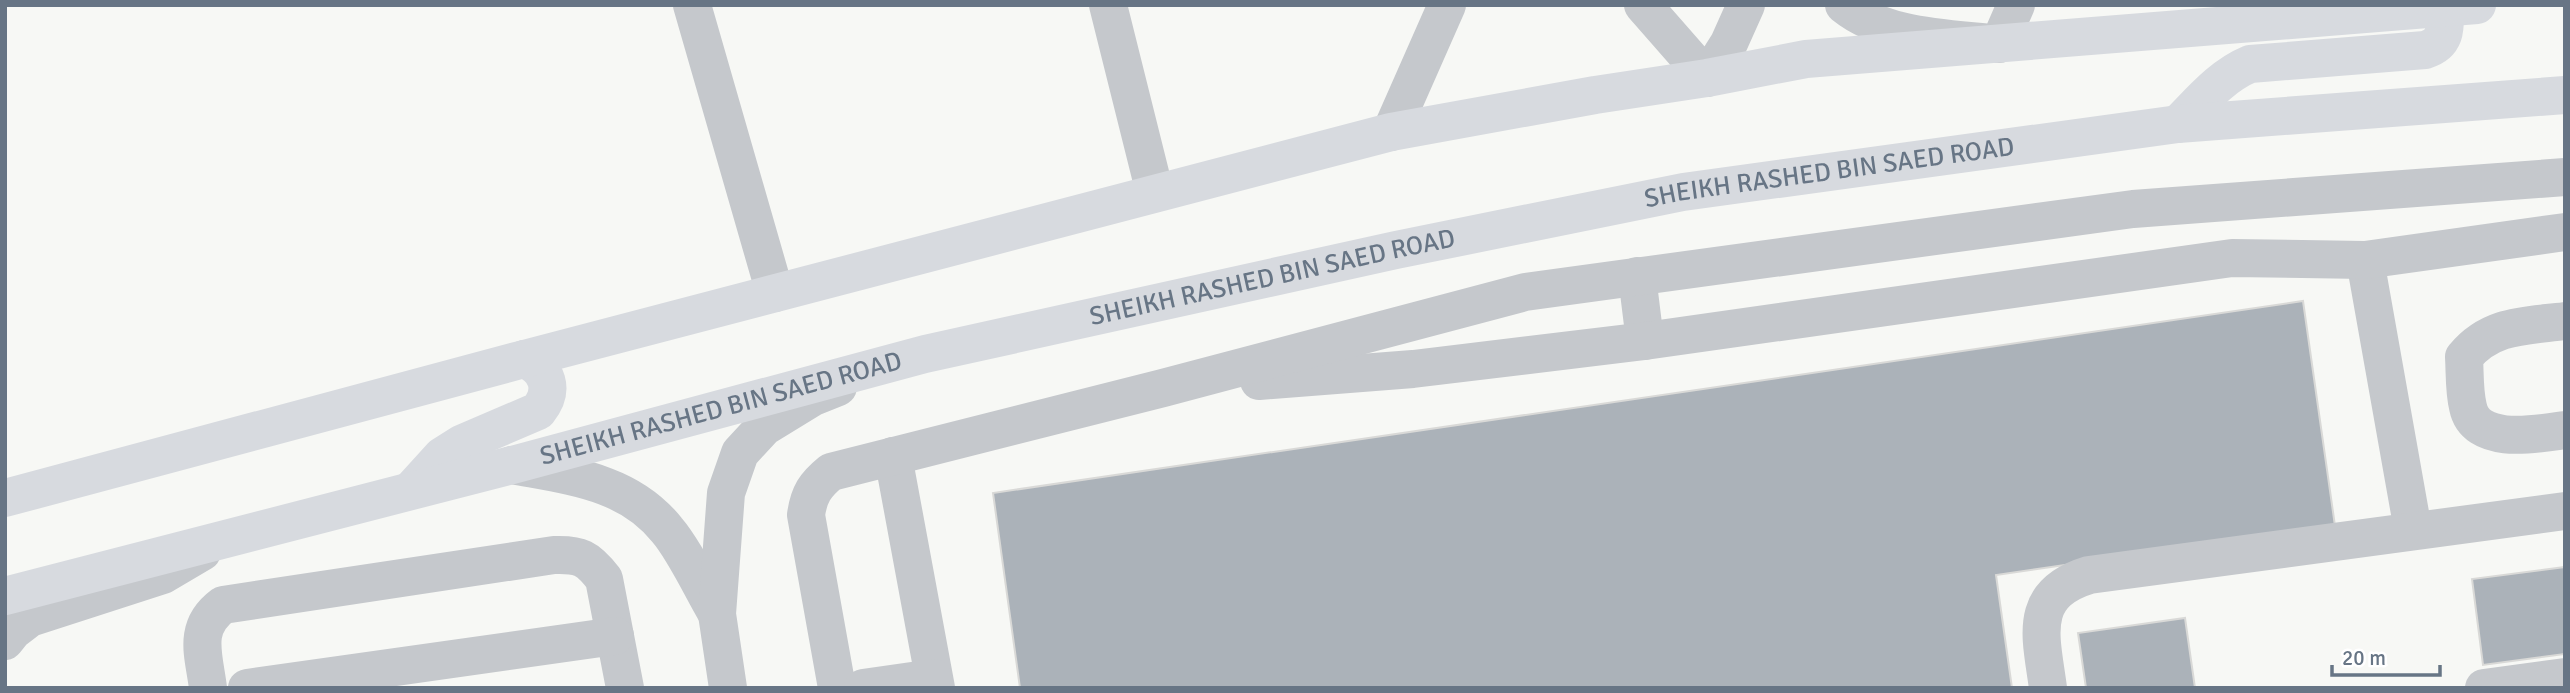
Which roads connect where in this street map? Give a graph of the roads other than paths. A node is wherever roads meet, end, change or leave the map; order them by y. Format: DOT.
graph roads {
  1 [pos="692,5"];
  2 [pos="1108,5"];
  3 [pos="1447,5"];
  4 [pos="1643,5"];
  5 [pos="1746,5"];
  6 [pos="1844,5"];
  7 [pos="2016,5"];
  8 [pos="2140,5"];
  9 [pos="2456,6"];
  10 [pos="1999,44"];
  11 [pos="1707,78"];
  12 [pos="2565,97"];
  13 [pos="2178,124"];
  14 [pos="1391,132"];
  15 [pos="2565,177"];
  16 [pos="1154,194"];
  17 [pos="2565,232"];
  18 [pos="2365,260"];
  19 [pos="1637,276"];
  20 [pos="775,293"];
  21 [pos="2565,321"];
  22 [pos="1645,341"];
  23 [pos="925,355"];
  24 [pos="524,359"];
  25 [pos="1163,388"];
  26 [pos="2565,430"];
  27 [pos="893,456"];
  28 [pos="512,465"];
  29 [pos="411,489"];
  30 [pos="5,498"];
  31 [pos="2565,511"];
  32 [pos="2413,530"];
  33 [pos="216,541"];
  34 [pos="5,596"];
  35 [pos="717,614"];
  36 [pos="615,636"];
  37 [pos="5,640"];
  38 [pos="2565,677"];
  39 [pos="935,683"];
  40 [pos="208,688"];
  41 [pos="247,688"];
  42 [pos="625,688"];
  43 [pos="728,688"];
  44 [pos="837,688"];
  45 [pos="863,688"];
  46 [pos="2048,688"];
  47 [pos="2484,688"];
  1 -- 20 [label="street"];
  2 -- 16 [label="street"];
  3 -- 14 [label="street"];
  4 -- 11 [label="street"];
  5 -- 11 [label="street"];
  6 -- 10 [label="street"];
  7 -- 10 [label="street"];
  8 -- 10 [label="main road"];
  9 -- 10 [label="main road"];
  9 -- 13 [label="main road"];
  10 -- 11 [label="main road"];
  11 -- 14 [label="main road"];
  12 -- 13 [label="main road, SHEIKH RASHED BIN SAED ROAD"];
  13 -- 23 [label="main road, SHEIKH RASHED BIN SAED ROAD"];
  14 -- 16 [label="main road"];
  15 -- 19 [label="street"];
  16 -- 20 [label="main road"];
  17 -- 18 [label="street"];
  18 -- 22 [label="street"];
  18 -- 32 [label="street"];
  19 -- 22 [label="street"];
  19 -- 25 [label="street"];
  20 -- 24 [label="main road"];
  21 -- 26 [label="street"];
  22 -- 25 [label="street"];
  23 -- 28 [label="main road, SHEIKH RASHED BIN SAED ROAD"];
  23 -- 35 [label="street"];
  24 -- 29 [label="main road"];
  24 -- 30 [label="main road"];
  25 -- 27 [label="street"];
  27 -- 39 [label="street"];
  27 -- 44 [label="street"];
  28 -- 29 [label="main road, SHEIKH RASHED BIN SAED ROAD"];
  28 -- 35 [label="street"];
  29 -- 33 [label="main road, SHEIKH RASHED BIN SAED ROAD"];
  31 -- 32 [label="street"];
  32 -- 46 [label="street"];
  33 -- 34 [label="main road, SHEIKH RASHED BIN SAED ROAD"];
  33 -- 37 [label="street"];
  35 -- 43 [label="street"];
  36 -- 40 [label="street"];
  36 -- 41 [label="street"];
  36 -- 42 [label="street"];
  38 -- 47 [label="street"];
  39 -- 45 [label="street"];
}
